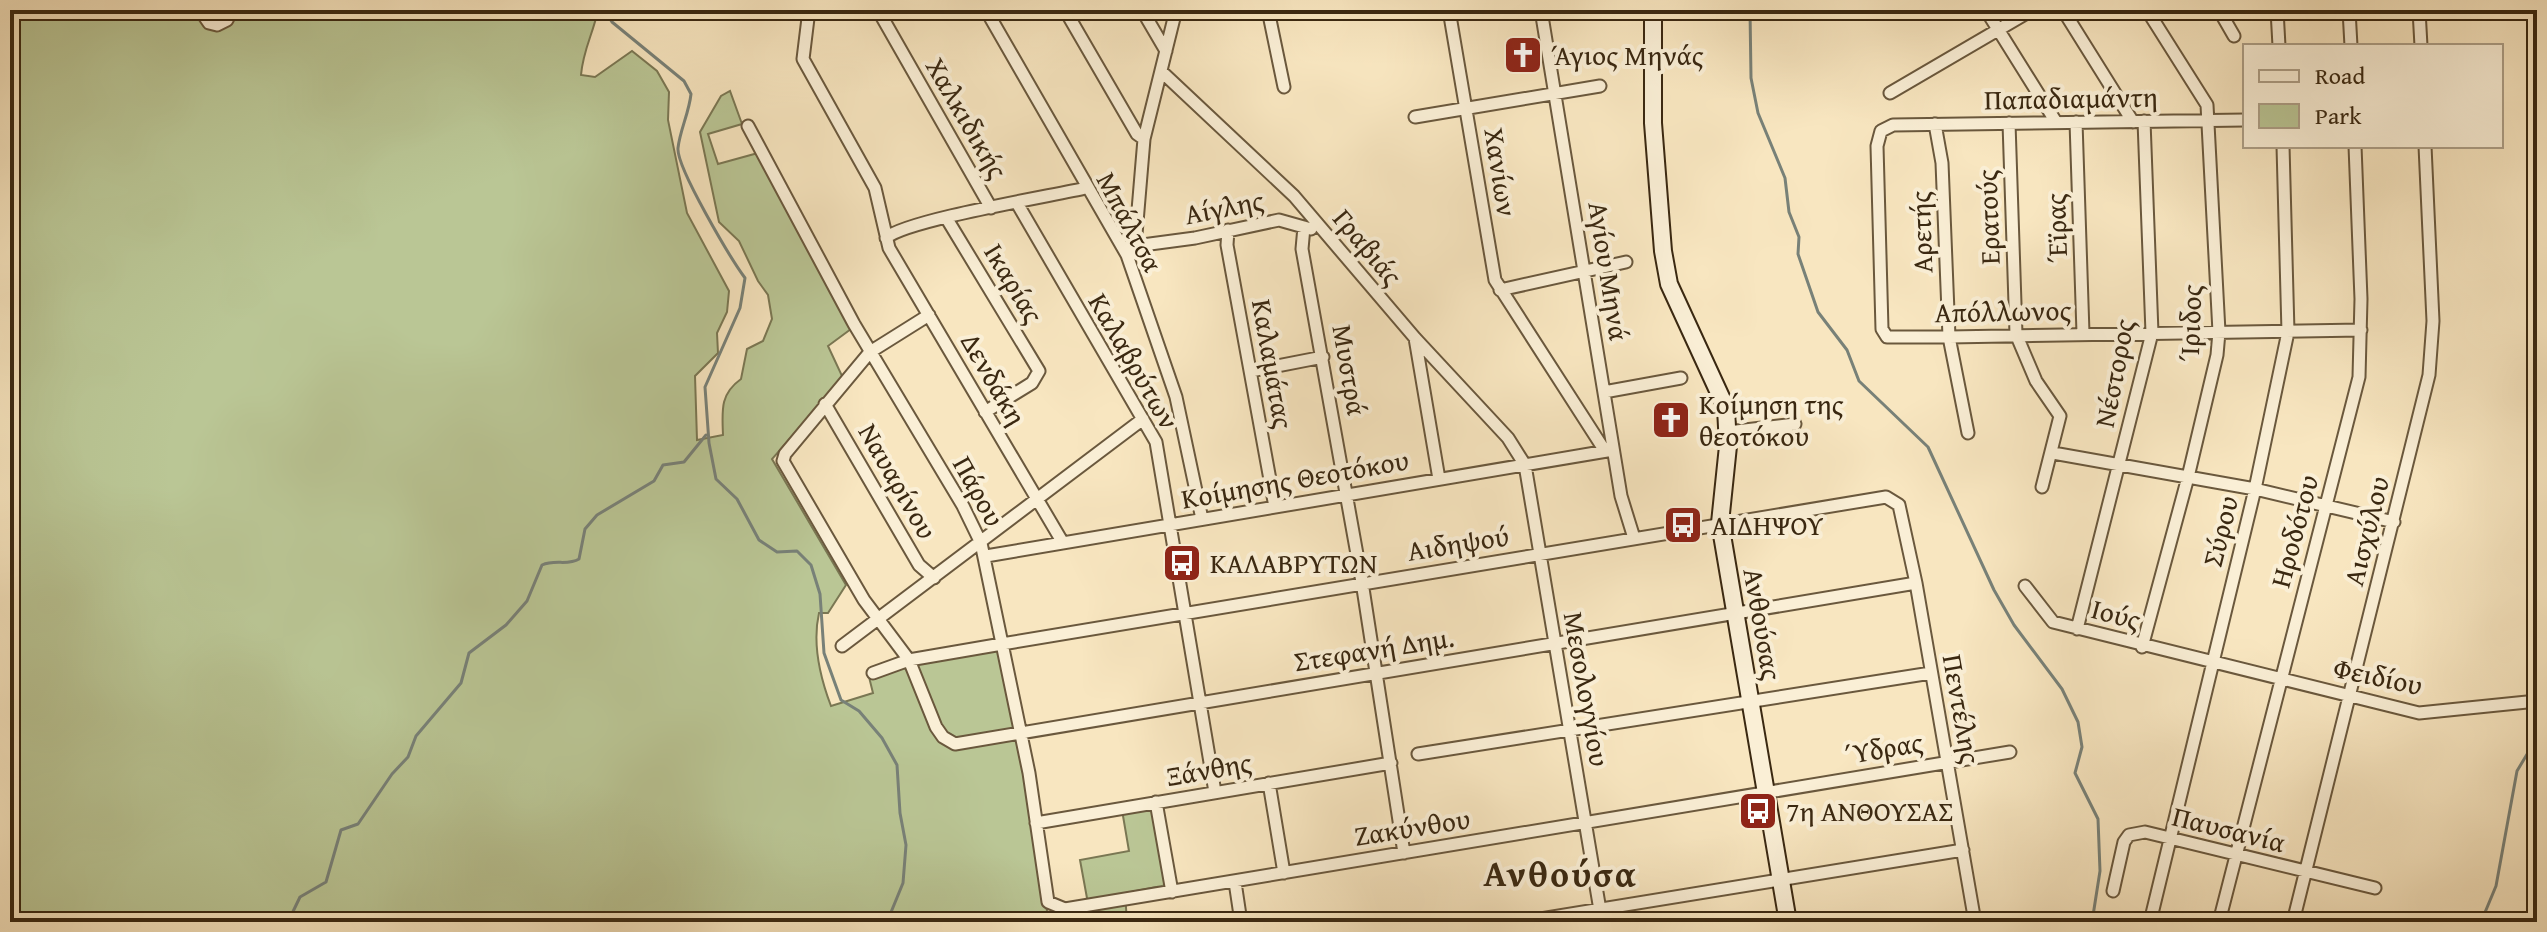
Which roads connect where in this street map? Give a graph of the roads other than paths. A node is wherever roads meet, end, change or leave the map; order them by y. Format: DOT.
graph roads {
  1 [pos="200,10"];
  2 [pos="232,10"];
  3 [pos="809,10"];
  4 [pos="878,10"];
  5 [pos="986,10"];
  6 [pos="1065,10"];
  7 [pos="1142,10"];
  8 [pos="1176,10"];
  9 [pos="1268,10"];
  10 [pos="1449,10"];
  11 [pos="1541,10"];
  12 [pos="1653,10"];
  13 [pos="1986,10"];
  14 [pos="2032,10"];
  15 [pos="2063,10"];
  16 [pos="2147,10"];
  17 [pos="2219,10"];
  18 [pos="2277,10"];
  19 [pos="2349,10"];
  20 [pos="2419,10"];
  21 [pos="1998,29"];
  22 [pos="2234,36"];
  23 [pos="2279,44"];
  24 [pos="2351,44"];
  25 [pos="2421,44"];
  26 [pos="1166,51"];
  27 [pos="1162,72"];
  28 [pos="1600,86"];
  29 [pos="1284,87"];
  30 [pos="1556,93"];
  31 [pos="1890,93"];
  32 [pos="1466,108"];
  33 [pos="1415,117"];
  34 [pos="2243,120"];
  35 [pos="2210,121"];
  36 [pos="2056,122"];
  37 [pos="2076,122"];
  38 [pos="2138,122"];
  39 [pos="2009,123"];
  40 [pos="1935,124"];
  41 [pos="748,126"];
  42 [pos="1144,139"];
  43 [pos="2283,148"];
  44 [pos="2355,148"];
  45 [pos="2425,148"];
  46 [pos="1086,188"];
  47 [pos="1017,203"];
  48 [pos="991,208"];
  49 [pos="947,219"];
  50 [pos="1304,227"];
  51 [pos="1320,228"];
  52 [pos="1228,230"];
  53 [pos="886,238"];
  54 [pos="1131,250"];
  55 [pos="1626,262"];
  56 [pos="1584,271"];
  57 [pos="1500,290"];
  58 [pos="929,315"];
  59 [pos="2361,330"];
  60 [pos="2219,332"];
  61 [pos="2288,332"];
  62 [pos="2083,333"];
  63 [pos="2152,333"];
  64 [pos="2016,334"];
  65 [pos="1887,337"];
  66 [pos="1949,337"];
  67 [pos="1415,338"];
  68 [pos="870,352"];
  69 [pos="1323,357"];
  70 [pos="1251,371"];
  71 [pos="1681,378"];
  72 [pos="1604,392"];
  73 [pos="825,404"];
  74 [pos="985,412"];
  75 [pos="1143,419"];
  76 [pos="1795,424"];
  77 [pos="1728,432"];
  78 [pos="1968,433"];
  79 [pos="1609,450"];
  80 [pos="2053,453"];
  81 [pos="1525,465"];
  82 [pos="2118,465"];
  83 [pos="2188,477"];
  84 [pos="1439,479"];
  85 [pos="2042,487"];
  86 [pos="2255,489"];
  87 [pos="1347,495"];
  88 [pos="1038,500"];
  89 [pos="1899,505"];
  90 [pos="2327,506"];
  91 [pos="1275,507"];
  92 [pos="1202,519"];
  93 [pos="2394,522"];
  94 [pos="1720,523"];
  95 [pos="1168,525"];
  96 [pos="1634,538"];
  97 [pos="981,543"];
  98 [pos="1063,543"];
  99 [pos="1540,554"];
  100 [pos="986,556"];
  101 [pos="934,578"];
  102 [pos="1362,582"];
  103 [pos="1916,583"];
  104 [pos="2025,586"];
  105 [pos="1735,613"];
  106 [pos="1184,614"];
  107 [pos="878,622"];
  108 [pos="2077,629"];
  109 [pos="1555,643"];
  110 [pos="1002,644"];
  111 [pos="842,646"];
  112 [pos="2142,647"];
  113 [pos="909,660"];
  114 [pos="2212,661"];
  115 [pos="873,673"];
  116 [pos="1376,673"];
  117 [pos="1931,673"];
  118 [pos="2279,678"];
  119 [pos="2347,697"];
  120 [pos="1750,701"];
  121 [pos="2537,701"];
  122 [pos="1199,702"];
  123 [pos="1570,731"];
  124 [pos="1020,732"];
  125 [pos="2010,752"];
  126 [pos="1418,754"];
  127 [pos="1947,762"];
  128 [pos="1391,763"];
  129 [pos="1269,783"];
  130 [pos="1215,792"];
  131 [pos="1766,792"];
  132 [pos="1156,802"];
  133 [pos="1036,823"];
  134 [pos="1585,823"];
  135 [pos="2169,839"];
  136 [pos="1963,850"];
  137 [pos="1404,853"];
  138 [pos="2236,855"];
  139 [pos="1284,873"];
  140 [pos="2305,873"];
  141 [pos="1780,877"];
  142 [pos="1235,882"];
  143 [pos="2375,888"];
  144 [pos="2113,891"];
  145 [pos="1172,892"];
  146 [pos="1599,907"];
  147 [pos="1065,909"];
  148 [pos="1241,922"];
  149 [pos="1521,922"];
  150 [pos="1602,922"];
  151 [pos="1788,922"];
  152 [pos="1975,922"];
  153 [pos="2150,922"];
  154 [pos="2219,922"];
  155 [pos="2293,922"];
  1 -- 2 [label="street"];
  3 -- 53 [label="street, Δενδάκη"];
  4 -- 48 [label="street, Χαλκιδικής"];
  5 -- 46 [label="street, Μπάλτσα"];
  6 -- 42 [label="street"];
  7 -- 26 [label="street"];
  8 -- 26 [label="street"];
  9 -- 29 [label="street"];
  10 -- 32 [label="street, Χανίων"];
  11 -- 30 [label="street, Αγίου Μηνά"];
  12 -- 77 [label="street, Ανθούσας"];
  13 -- 21 [label="street"];
  14 -- 21 [label="street"];
  15 -- 38 [label="street"];
  16 -- 35 [label="street, Ίριδος"];
  17 -- 22 [label="street"];
  18 -- 23 [label="street"];
  19 -- 24 [label="street"];
  20 -- 25 [label="street"];
  21 -- 31 [label="street"];
  21 -- 36 [label="street"];
  26 -- 27 [label="street"];
  27 -- 42 [label="street"];
  27 -- 51 [label="street, Γραβιάς"];
  28 -- 30 [label="street"];
  30 -- 32 [label="street"];
  30 -- 56 [label="street, Αγίου Μηνά"];
  32 -- 33 [label="street"];
  32 -- 57 [label="street, Χανίων"];
  34 -- 35 [label="street, Παπαδιαμάντη"];
  35 -- 38 [label="street, Παπαδιαμάντη"];
  35 -- 60 [label="street, Ίριδος"];
  36 -- 37 [label="street, Παπαδιαμάντη"];
  36 -- 39 [label="street, Παπαδιαμάντη"];
  37 -- 38 [label="street, Παπαδιαμάντη"];
  37 -- 62 [label="street, Έϊρας"];
  38 -- 63 [label="street, Νέστορος"];
  39 -- 40 [label="street, Παπαδιαμάντη"];
  39 -- 64 [label="street, Ερατούς"];
  40 -- 65 [label="street, Παπαδιαμάντη"];
  40 -- 66 [label="street, Αρετής"];
  41 -- 68 [label="street, Πάρου"];
  42 -- 54 [label="street"];
  43 -- 61 [label="street, Σύρου"];
  44 -- 59 [label="street, Ηροδότου"];
  45 -- 93 [label="street, Αισχύλου"];
  46 -- 47 [label="street"];
  46 -- 54 [label="street, Μπάλτσα"];
  47 -- 48 [label="street"];
  47 -- 75 [label="street, Καλαβρύτων"];
  48 -- 49 [label="street"];
  49 -- 53 [label="street"];
  49 -- 74 [label="street, Ικαρίας"];
  50 -- 51 [label="street, Αίγλης"];
  50 -- 52 [label="street, Αίγλης"];
  50 -- 69 [label="street, Μυστρά"];
  51 -- 67 [label="street, Γραβιάς"];
  52 -- 54 [label="street, Αίγλης"];
  52 -- 70 [label="street, Καλαμάτας"];
  53 -- 58 [label="street, Δενδάκη"];
  54 -- 92 [label="street, Μπάλτσα"];
  55 -- 56 [label="street"];
  56 -- 57 [label="street"];
  56 -- 72 [label="street, Αγίου Μηνά"];
  57 -- 79 [label="street, Χανίων"];
  58 -- 68 [label="street"];
  58 -- 74 [label="street, Δενδάκη"];
  59 -- 61 [label="street, Απόλλωνος"];
  59 -- 90 [label="street, Ηροδότου"];
  60 -- 61 [label="street, Απόλλωνος"];
  60 -- 63 [label="street, Απόλλωνος"];
  60 -- 83 [label="street, Ίριδος"];
  61 -- 86 [label="street, Σύρου"];
  62 -- 63 [label="street, Απόλλωνος"];
  62 -- 64 [label="street, Απόλλωνος"];
  63 -- 82 [label="street, Νέστορος"];
  64 -- 66 [label="street, Απόλλωνος"];
  64 -- 80 [label="street, Ερατούς"];
  65 -- 66 [label="street, Απόλλωνος"];
  66 -- 78 [label="street, Αρετής"];
  67 -- 81 [label="street, Γραβιάς"];
  67 -- 84 [label="street"];
  68 -- 73 [label="street"];
  68 -- 97 [label="street, Πάρου"];
  69 -- 70 [label="street"];
  69 -- 87 [label="street, Μυστρά"];
  70 -- 91 [label="street, Καλαμάτας"];
  71 -- 72 [label="street"];
  72 -- 79 [label="street, Αγίου Μηνά"];
  73 -- 101 [label="street, Ναυαρίνου"];
  73 -- 107 [label="street"];
  74 -- 88 [label="street, Δενδάκη"];
  75 -- 88 [label="street"];
  75 -- 95 [label="street, Καλαβρύτων"];
  76 -- 77 [label="street"];
  77 -- 94 [label="street, Ανθούσας"];
  79 -- 81 [label="street, Κοίμησης Θεοτόκου"];
  79 -- 96 [label="street, Αγίου Μηνά"];
  80 -- 82 [label="street"];
  80 -- 85 [label="street, Ερατούς"];
  81 -- 84 [label="street, Κοίμησης Θεοτόκου"];
  81 -- 99 [label="street, Μεσολογγίου"];
  82 -- 83 [label="street"];
  82 -- 108 [label="street, Νέστορος"];
  83 -- 86 [label="street"];
  83 -- 112 [label="street, Ίριδος"];
  84 -- 87 [label="street, Κοίμησης Θεοτόκου"];
  86 -- 90 [label="street"];
  86 -- 114 [label="street, Σύρου"];
  87 -- 91 [label="street, Κοίμησης Θεοτόκου"];
  87 -- 102 [label="street, Μυστρά"];
  88 -- 97 [label="street"];
  88 -- 98 [label="street, Δενδάκη"];
  89 -- 94 [label="street, Αιδηψού"];
  89 -- 103 [label="street, Πεντέλης"];
  90 -- 93 [label="street"];
  90 -- 118 [label="street, Ηροδότου"];
  91 -- 92 [label="street, Κοίμησης Θεοτόκου"];
  92 -- 95 [label="street, Κοίμησης Θεοτόκου"];
  93 -- 119 [label="street, Αισχύλου"];
  94 -- 96 [label="street, Αιδηψού"];
  94 -- 105 [label="street, Ανθούσας"];
  95 -- 98 [label="street, Κοίμησης Θεοτόκου"];
  95 -- 106 [label="street, Καλαβρύτων"];
  96 -- 99 [label="street, Αιδηψού"];
  97 -- 100 [label="street, Πάρου"];
  97 -- 101 [label="street"];
  98 -- 100 [label="street, Κοίμησης Θεοτόκου"];
  99 -- 102 [label="street, Αιδηψού"];
  99 -- 109 [label="street, Μεσολογγίου"];
  100 -- 110 [label="street, Πάρου"];
  101 -- 107 [label="street"];
  102 -- 106 [label="street, Αιδηψού"];
  102 -- 116 [label="street, Μυστρά"];
  103 -- 105 [label="street, Στεφανή Δημ."];
  103 -- 117 [label="street, Πεντέλης"];
  104 -- 108 [label="street, Ιούς"];
  105 -- 109 [label="street, Στεφανή Δημ."];
  105 -- 120 [label="street, Ανθούσας"];
  106 -- 110 [label="street, Αιδηψού"];
  106 -- 122 [label="street, Καλαβρύτων"];
  107 -- 111 [label="street"];
  107 -- 113 [label="street"];
  108 -- 112 [label="street, Ιούς"];
  109 -- 116 [label="street, Στεφανή Δημ."];
  109 -- 123 [label="street, Μεσολογγίου"];
  110 -- 113 [label="street, Αιδηψού"];
  110 -- 124 [label="street, Πάρου"];
  112 -- 114 [label="street, Ιούς"];
  113 -- 115 [label="street, Αιδηψού"];
  113 -- 124 [label="street, Στεφανή Δημ."];
  114 -- 118 [label="street, Φειδίου"];
  114 -- 135 [label="street, Σύρου"];
  116 -- 122 [label="street, Στεφανή Δημ."];
  116 -- 128 [label="street, Μυστρά"];
  117 -- 120 [label="street"];
  117 -- 127 [label="street, Πεντέλης"];
  118 -- 119 [label="street, Φειδίου"];
  118 -- 138 [label="street, Ηροδότου"];
  119 -- 121 [label="street, Φειδίου"];
  119 -- 140 [label="street, Αισχύλου"];
  120 -- 123 [label="street"];
  120 -- 131 [label="street, Ανθούσας"];
  122 -- 124 [label="street, Στεφανή Δημ."];
  122 -- 130 [label="street, Καλαβρύτων"];
  123 -- 126 [label="street"];
  123 -- 134 [label="street, Μεσολογγίου"];
  124 -- 133 [label="street, Πάρου"];
  125 -- 127 [label="street, Ύδρας"];
  127 -- 131 [label="street, Ύδρας"];
  127 -- 136 [label="street, Πεντέλης"];
  128 -- 129 [label="street, Ξάνθης"];
  128 -- 137 [label="street, Μυστρά"];
  129 -- 130 [label="street, Ξάνθης"];
  129 -- 139 [label="street"];
  130 -- 132 [label="street, Ξάνθης"];
  131 -- 134 [label="street, Ζακύνθου"];
  131 -- 141 [label="street, Ανθούσας"];
  132 -- 133 [label="street, Ξάνθης"];
  132 -- 145 [label="street"];
  133 -- 147 [label="street, Πάρου"];
  134 -- 137 [label="street, Ζακύνθου"];
  134 -- 146 [label="street, Μεσολογγίου"];
  135 -- 138 [label="street, Παυσανία"];
  135 -- 144 [label="street, Παυσανία"];
  135 -- 153 [label="street, Σύρου"];
  136 -- 141 [label="street"];
  136 -- 152 [label="street, Πεντέλης"];
  137 -- 139 [label="street, Ζακύνθου"];
  138 -- 140 [label="street, Παυσανία"];
  138 -- 154 [label="street, Ηροδότου"];
  139 -- 142 [label="street, Ζακύνθου"];
  140 -- 143 [label="street, Παυσανία"];
  140 -- 155 [label="street, Αισχύλου"];
  141 -- 146 [label="street"];
  141 -- 151 [label="street, Ανθούσας"];
  142 -- 145 [label="street, Ζακύνθου"];
  142 -- 148 [label="street"];
  145 -- 147 [label="street, Ζακύνθου"];
  146 -- 149 [label="street"];
  146 -- 150 [label="street, Μεσολογγίου"];
}
